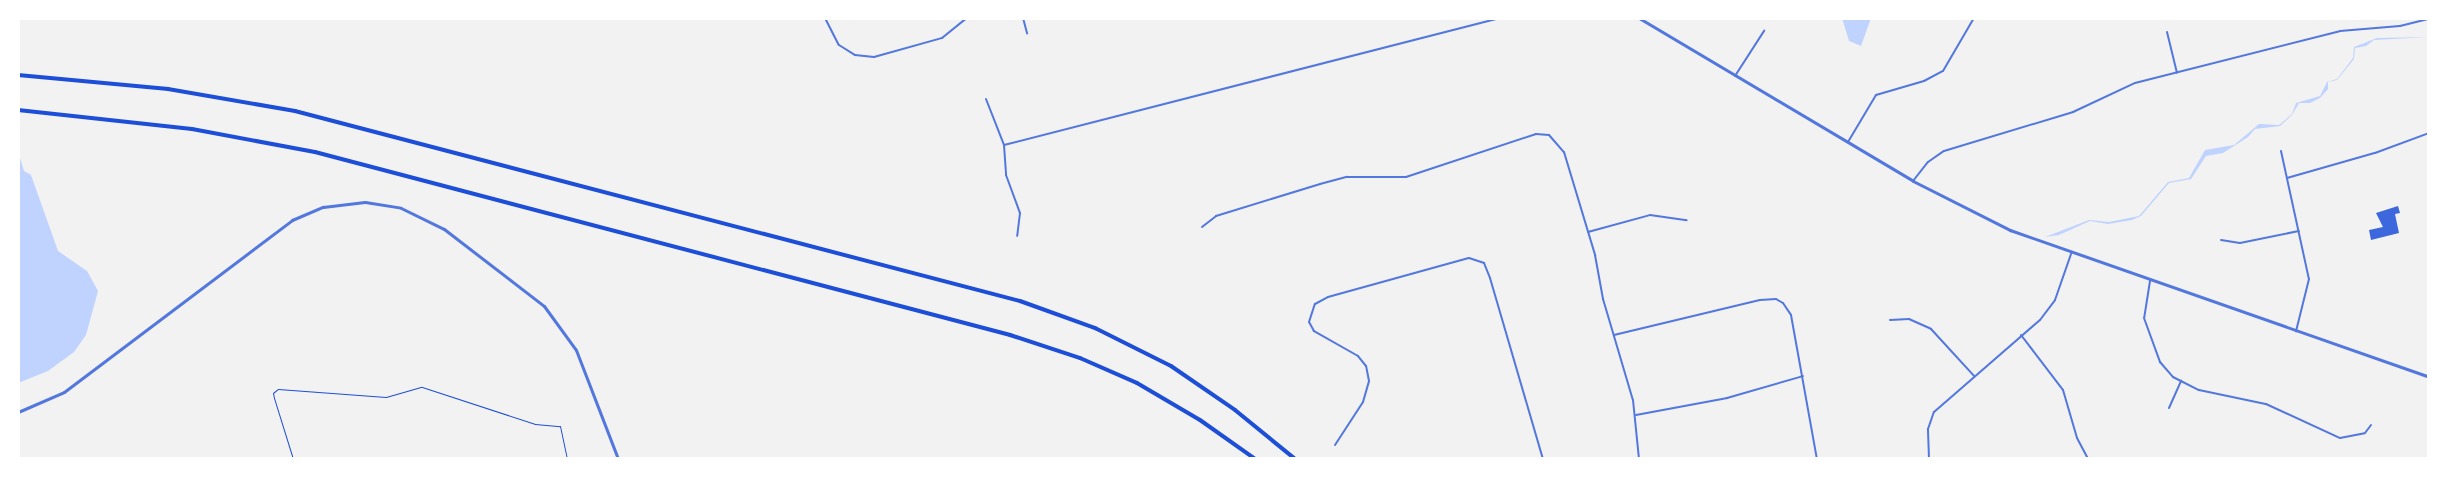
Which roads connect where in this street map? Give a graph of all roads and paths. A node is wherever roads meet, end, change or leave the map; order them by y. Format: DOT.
graph roads {
  1 [pos="825,18"];
  2 [pos="968,18"];
  3 [pos="1023,18"];
  4 [pos="1500,18"];
  5 [pos="1639,18"];
  6 [pos="1974,18"];
  7 [pos="2429,19"];
  8 [pos="1764,30"];
  9 [pos="2167,32"];
  10 [pos="1027,33"];
  11 [pos="2177,72"];
  12 [pos="18,75"];
  13 [pos="1735,76"];
  14 [pos="986,99"];
  15 [pos="18,110"];
  16 [pos="2429,133"];
  17 [pos="1848,142"];
  18 [pos="1004,145"];
  19 [pos="2281,151"];
  20 [pos="2287,178"];
  21 [pos="1914,181"];
  22 [pos="1687,220"];
  23 [pos="1202,227"];
  24 [pos="2300,231"];
  25 [pos="1588,232"];
  26 [pos="1017,236"];
  27 [pos="2221,240"];
  28 [pos="2072,254"];
  29 [pos="2150,281"];
  30 [pos="1890,320"];
  31 [pos="2296,331"];
  32 [pos="1614,335"];
  33 [pos="2021,336"];
  34 [pos="1803,376"];
  35 [pos="1974,376"];
  36 [pos="2429,377"];
  37 [pos="2181,381"];
  38 [pos="2169,408"];
  39 [pos="18,412"];
  40 [pos="1635,416"];
  41 [pos="2371,425"];
  42 [pos="1335,445"];
  43 [pos="293,459"];
  44 [pos="567,459"];
  45 [pos="618,459"];
  46 [pos="1255,459"];
  47 [pos="1295,459"];
  48 [pos="1543,459"];
  49 [pos="1639,459"];
  50 [pos="1817,459"];
  51 [pos="1929,459"];
  52 [pos="2088,459"];
  1 -- 2 [label="street"];
  3 -- 10 [label="street"];
  4 -- 18 [label="street"];
  5 -- 13 [label="street"];
  6 -- 17 [label="street"];
  7 -- 11 [label="street"];
  8 -- 13 [label="street"];
  9 -- 11 [label="street"];
  11 -- 21 [label="street"];
  12 -- 47 [label="highway"];
  13 -- 17 [label="street"];
  14 -- 18 [label="street"];
  15 -- 46 [label="highway"];
  16 -- 20 [label="street"];
  17 -- 21 [label="street"];
  18 -- 26 [label="street"];
  19 -- 20 [label="street"];
  20 -- 24 [label="street"];
  21 -- 28 [label="street"];
  22 -- 25 [label="street"];
  23 -- 25 [label="street"];
  24 -- 27 [label="street"];
  24 -- 31 [label="street"];
  25 -- 32 [label="street"];
  28 -- 29 [label="street"];
  28 -- 33 [label="street"];
  29 -- 31 [label="street"];
  29 -- 37 [label="street"];
  30 -- 35 [label="street"];
  31 -- 36 [label="street"];
  32 -- 34 [label="street"];
  32 -- 40 [label="street"];
  33 -- 35 [label="street"];
  33 -- 52 [label="street"];
  34 -- 40 [label="street"];
  34 -- 50 [label="street"];
  35 -- 51 [label="street"];
  37 -- 38 [label="street"];
  37 -- 41 [label="street"];
  39 -- 45 [label="street"];
  40 -- 49 [label="street"];
  42 -- 48 [label="street"];
  43 -- 44 [label="path"];
}
